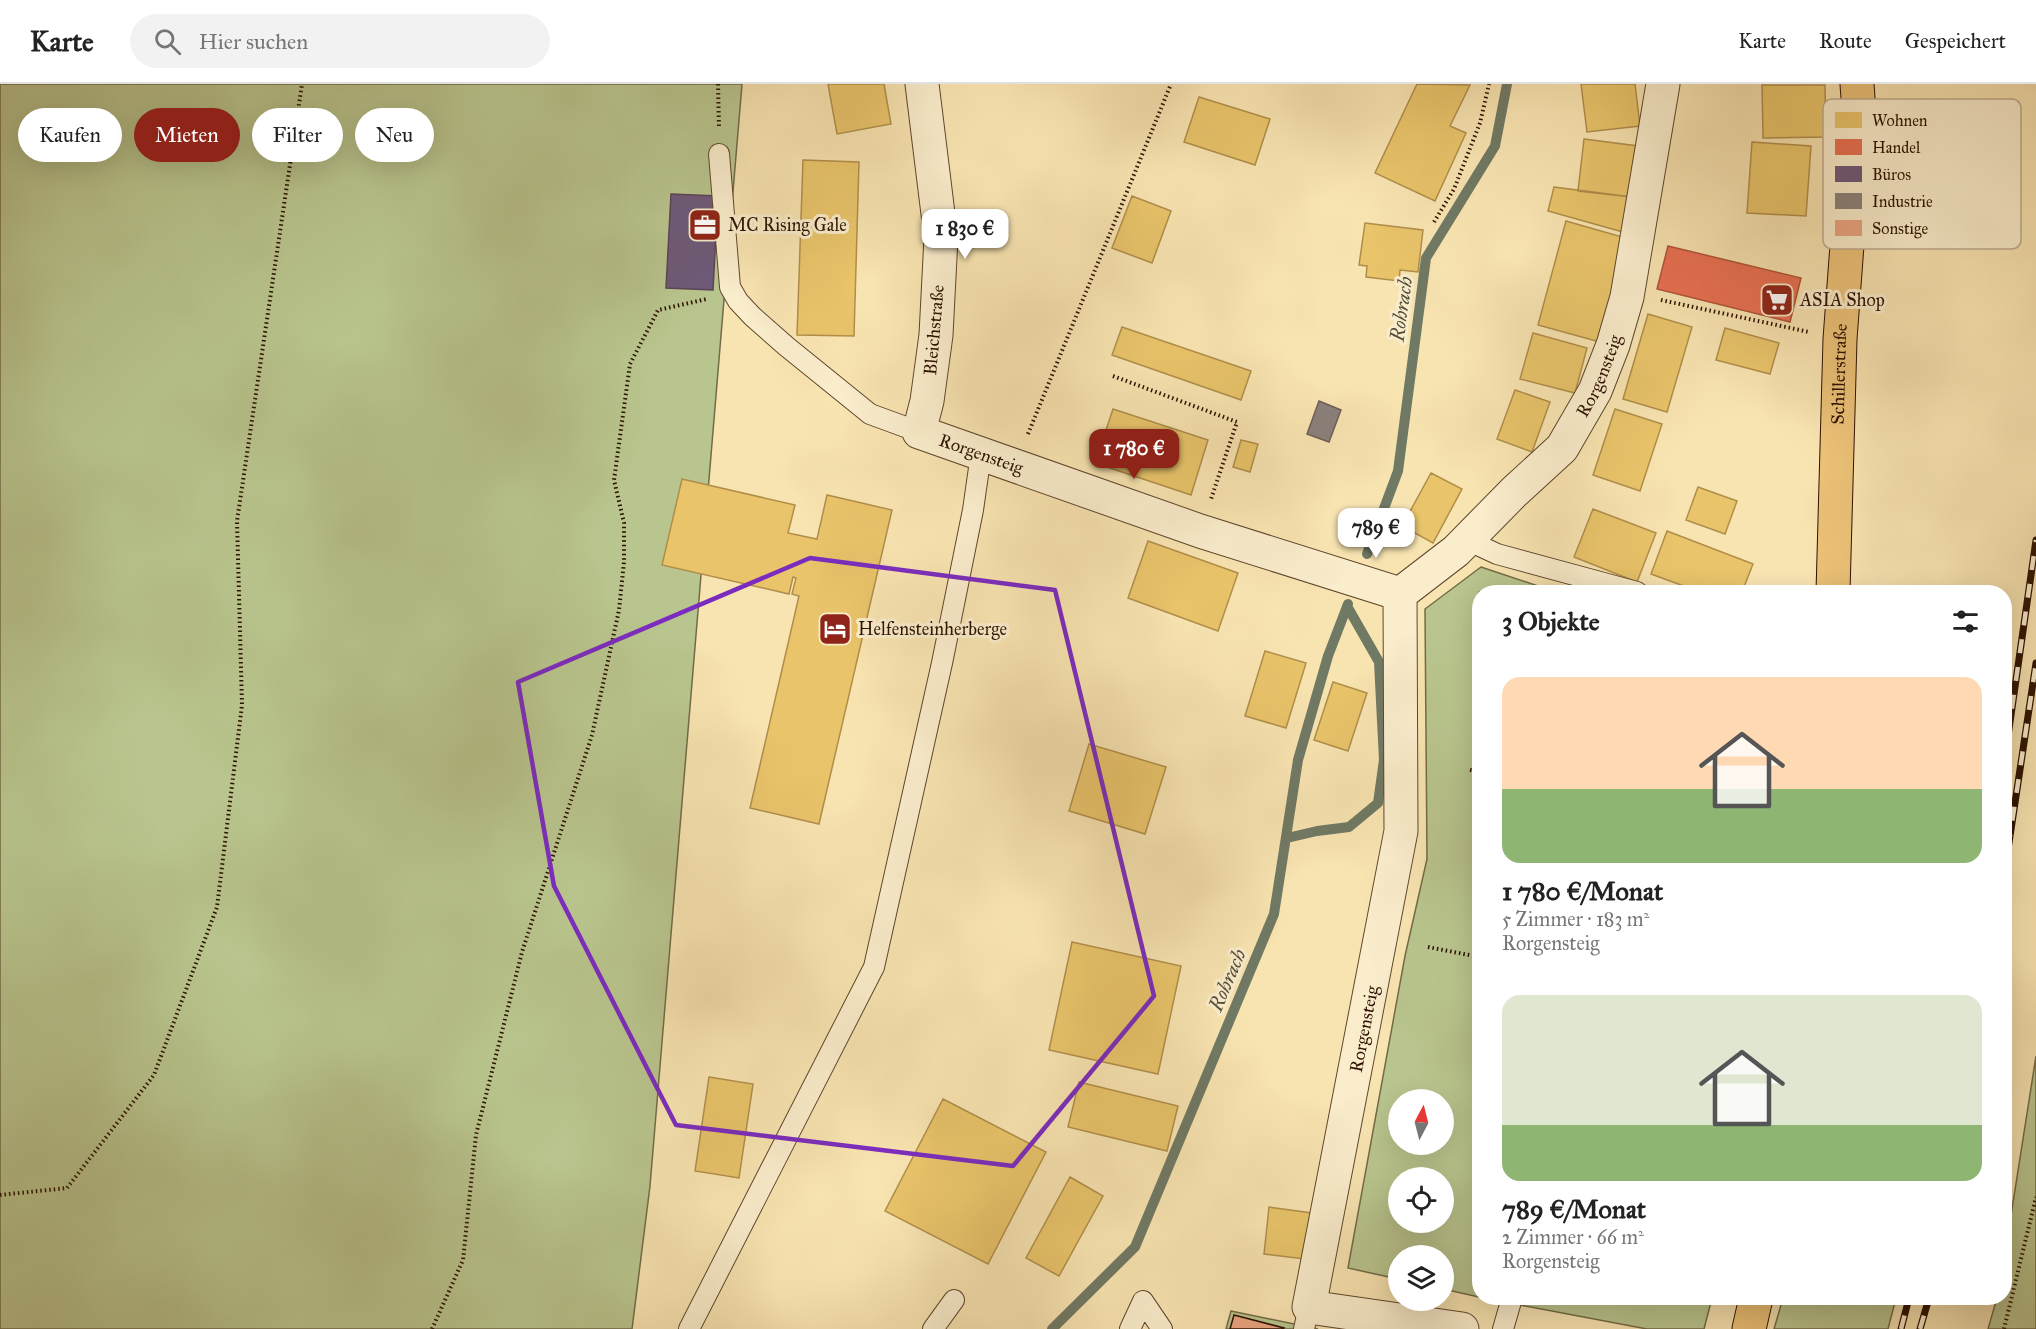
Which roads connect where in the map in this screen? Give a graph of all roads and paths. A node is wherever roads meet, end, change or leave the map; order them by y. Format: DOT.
graph roads {
  1 [pos="302,84"];
  2 [pos="718,84"];
  3 [pos="922,84"];
  4 [pos="1171,84"];
  5 [pos="1490,84"];
  6 [pos="1663,84"];
  7 [pos="1857,84"];
  8 [pos="1858,99"];
  9 [pos="719,154"];
  10 [pos="1434,222"];
  11 [pos="1847,249"];
  12 [pos="1628,293"];
  13 [pos="735,294"];
  14 [pos="1840,339"];
  15 [pos="1113,376"];
  16 [pos="919,432"];
  17 [pos="981,453"];
  18 [pos="1015,465"];
  19 [pos="1200,531"];
  20 [pos="1467,540"];
  21 [pos="1611,585"];
  22 [pos="1833,585"];
  23 [pos="1400,594"];
  24 [pos="1428,946"];
  25 [pos="1472,955"];
  26 [pos="0,1195"];
  27 [pos="2036,1197"];
  28 [pos="2012,1296"];
  29 [pos="954,1300"];
  30 [pos="1510,1305"];
  31 [pos="1754,1305"];
  32 [pos="2010,1305"];
  33 [pos="1307,1318"];
  34 [pos="432,1329"];
  35 [pos="688,1329"];
  36 [pos="933,1329"];
  37 [pos="1130,1329"];
  38 [pos="1162,1329"];
  39 [pos="1462,1329"];
  40 [pos="1503,1329"];
  41 [pos="1749,1329"];
  42 [pos="2004,1329"];
  1 -- 26 [label="path"];
  2 -- 9 [label="path"];
  3 -- 16 [label="street, Bleichstraße"];
  4 -- 18 [label="path"];
  5 -- 10 [label="path"];
  6 -- 12 [label="street, Rorgensteig"];
  7 -- 8 [label="main road, Schillerstraße"];
  9 -- 13 [label="lane, Rorgensteig"];
  11 -- 14 [label="main road, Schillerstraße"];
  12 -- 14 [label="path"];
  12 -- 20 [label="street, Rorgensteig"];
  13 -- 16 [label="lane, Rorgensteig"];
  13 -- 34 [label="path"];
  14 -- 22 [label="main road, Schillerstraße"];
  15 -- 19 [label="path"];
  16 -- 17 [label="street, Rorgensteig"];
  17 -- 18 [label="street, Rorgensteig"];
  17 -- 35 [label="lane"];
  18 -- 19 [label="street, Rorgensteig"];
  19 -- 23 [label="street, Rorgensteig"];
  20 -- 21 [label="lane"];
  20 -- 23 [label="street, Rorgensteig"];
  23 -- 33 [label="street, Rorgensteig"];
  24 -- 25 [label="path"];
  27 -- 28 [label="path"];
  29 -- 36 [label="lane"];
  30 -- 40 [label="lane"];
  31 -- 41 [label="main road"];
  32 -- 42 [label="path"];
  33 -- 39 [label="street, Rorgensteig"];
  37 -- 38 [label="lane"];
}
